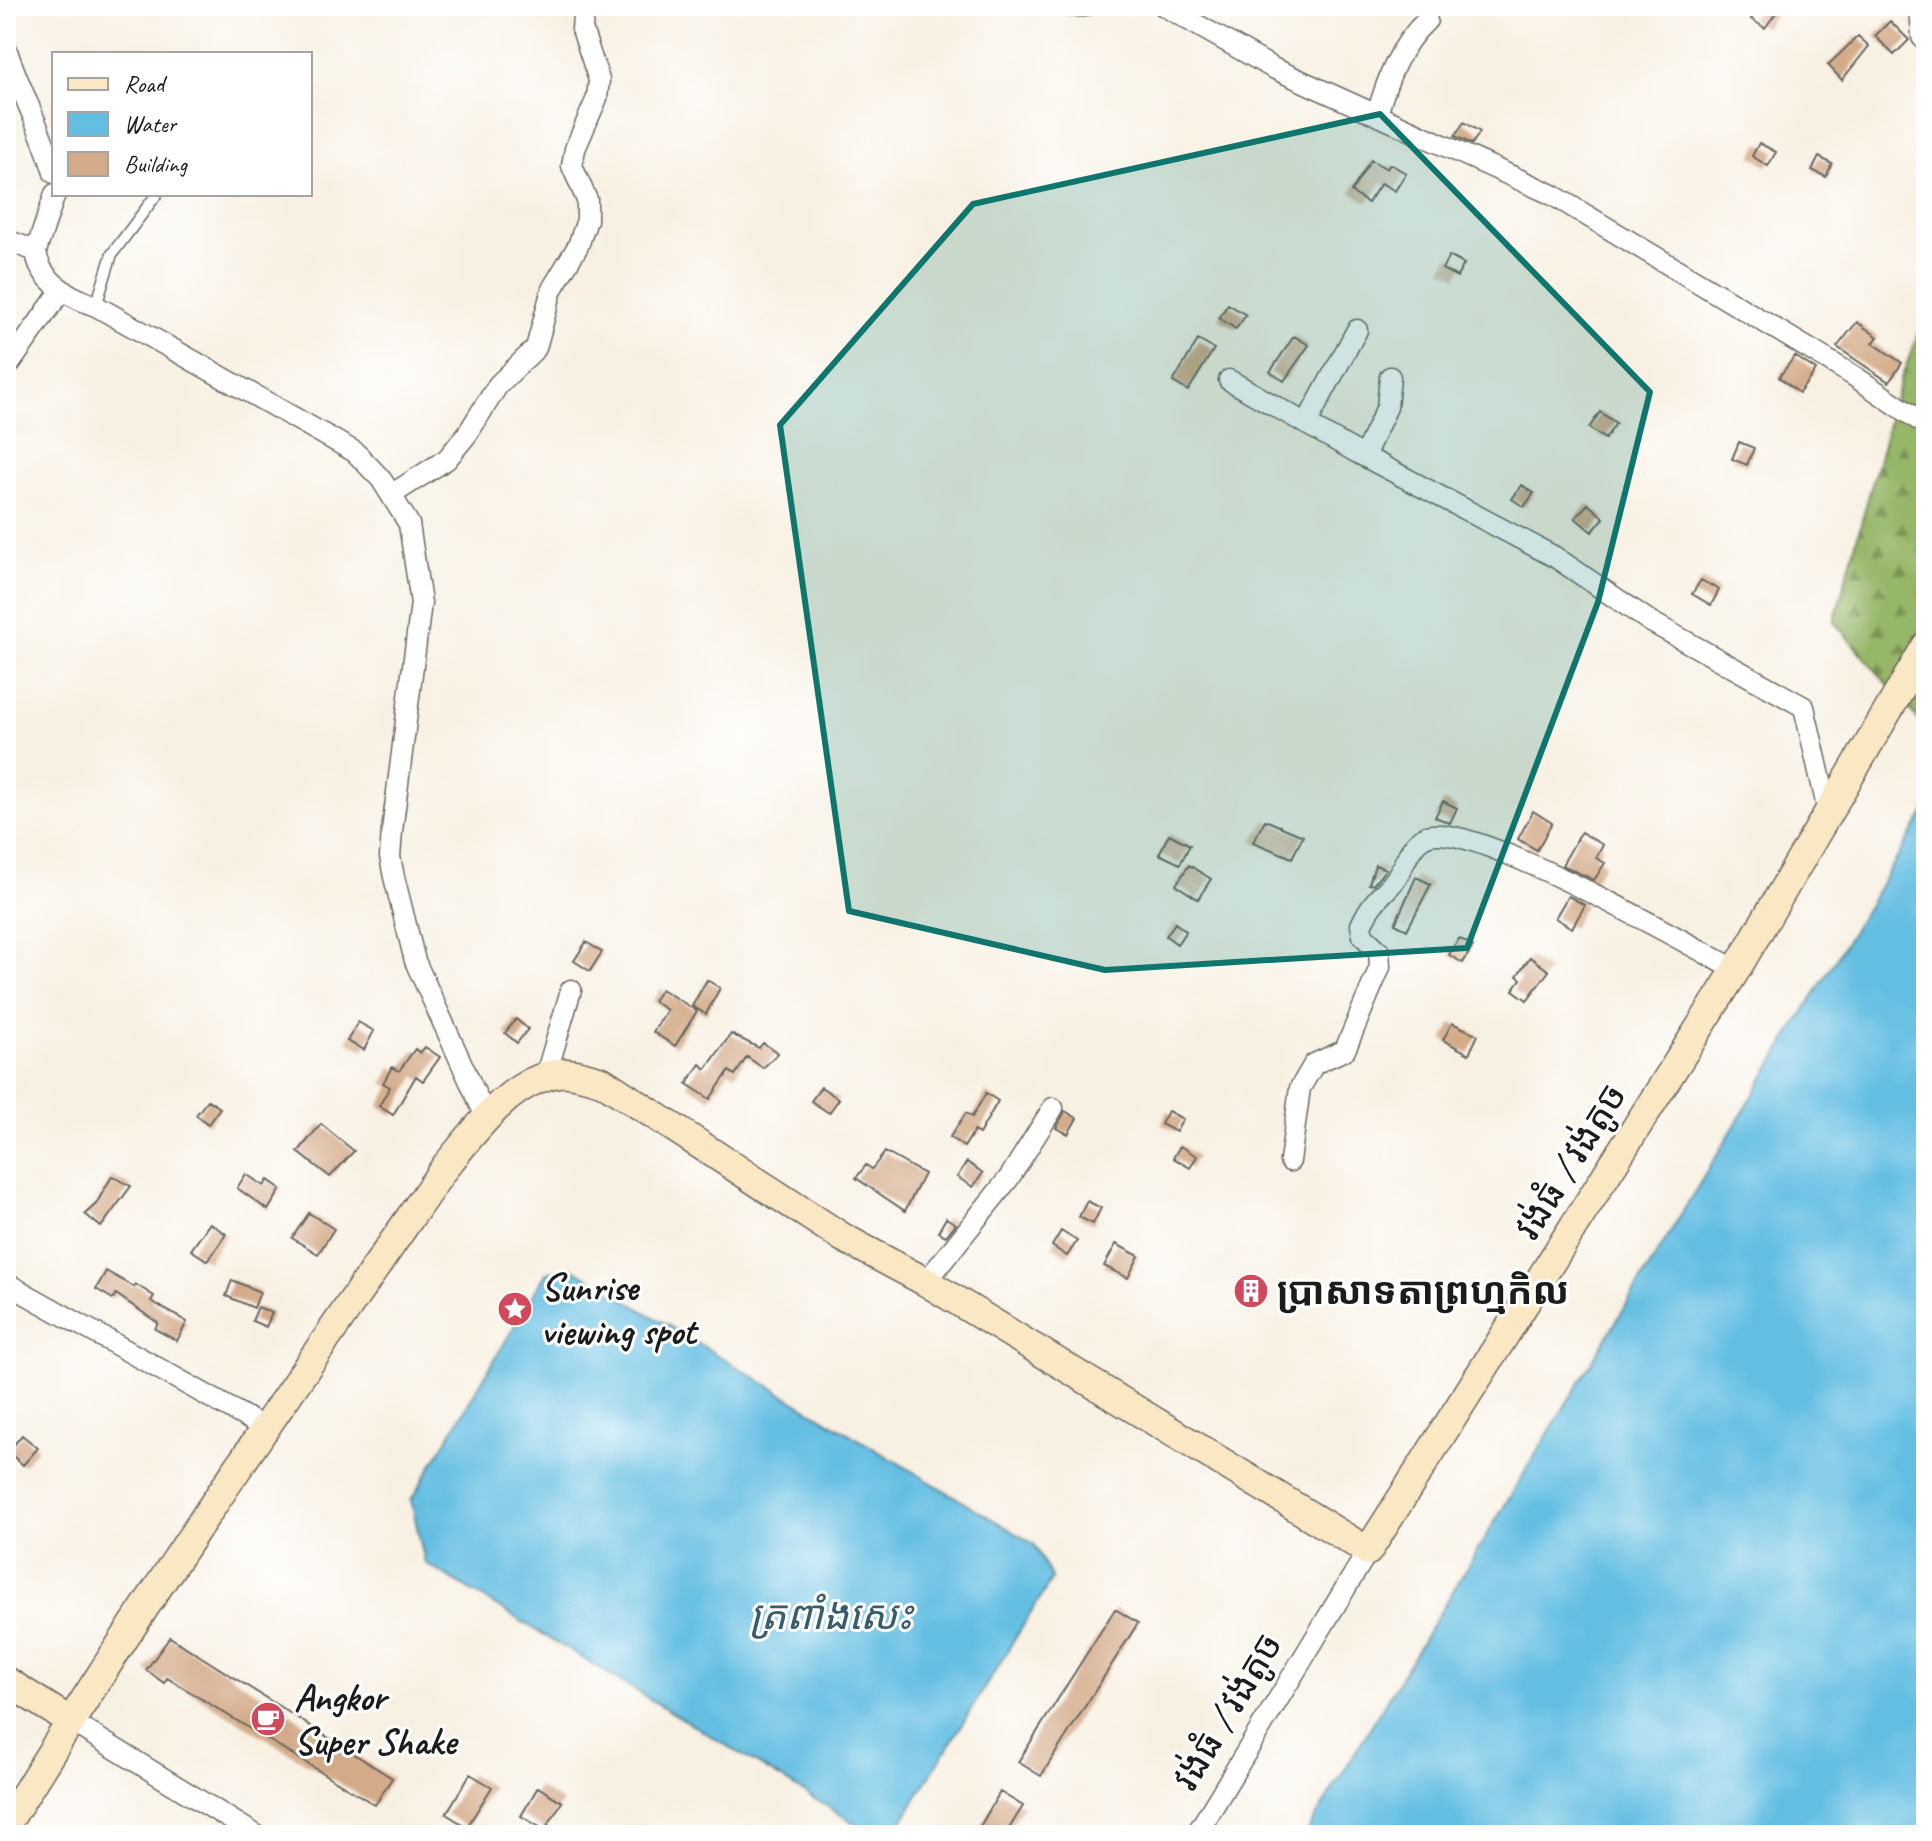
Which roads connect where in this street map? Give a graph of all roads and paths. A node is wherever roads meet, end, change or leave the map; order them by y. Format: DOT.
graph roads {
  1 [pos="584,6"];
  2 [pos="1069,6"];
  3 [pos="1084,6"];
  4 [pos="1164,6"];
  5 [pos="1920,6"];
  6 [pos="1427,20"];
  7 [pos="1926,41"];
  8 [pos="6,48"];
  9 [pos="1377,115"];
  10 [pos="52,168"];
  11 [pos="54,196"];
  12 [pos="156,196"];
  13 [pos="6,240"];
  14 [pos="36,251"];
  15 [pos="61,291"];
  16 [pos="96,306"];
  17 [pos="1357,330"];
  18 [pos="6,369"];
  19 [pos="1390,377"];
  20 [pos="1229,380"];
  21 [pos="1306,424"];
  22 [pos="1926,425"];
  23 [pos="1364,456"];
  24 [pos="391,495"];
  25 [pos="1926,646"];
  26 [pos="1828,811"];
  27 [pos="1736,970"];
  28 [pos="571,990"];
  29 [pos="545,1078"];
  30 [pos="1053,1108"];
  31 [pos="486,1117"];
  32 [pos="1290,1161"];
  33 [pos="926,1282"];
  34 [pos="6,1283"];
  35 [pos="265,1428"];
  36 [pos="1368,1551"];
  37 [pos="6,1681"];
  38 [pos="70,1721"];
  39 [pos="6,1825"];
  40 [pos="256,1835"];
  41 [pos="1196,1835"];
  1 -- 24 [label="street"];
  2 -- 3 [label="street"];
  4 -- 9 [label="street"];
  5 -- 7 [label="street"];
  6 -- 9 [label="street"];
  8 -- 10 [label="street"];
  9 -- 22 [label="street"];
  11 -- 14 [label="street"];
  12 -- 16 [label="lane"];
  13 -- 14 [label="street"];
  14 -- 15 [label="street"];
  15 -- 16 [label="street"];
  15 -- 18 [label="street"];
  16 -- 24 [label="street"];
  17 -- 21 [label="street"];
  19 -- 23 [label="street"];
  20 -- 21 [label="street"];
  21 -- 23 [label="street"];
  23 -- 26 [label="street"];
  24 -- 31 [label="street"];
  25 -- 26 [label="main road, វង់ធំ / វង់តូច"];
  26 -- 27 [label="main road, វង់ធំ / វង់តូច"];
  27 -- 32 [label="street"];
  27 -- 36 [label="main road, វង់ធំ / វង់តូច"];
  28 -- 29 [label="street"];
  29 -- 31 [label="main road"];
  29 -- 33 [label="main road"];
  30 -- 33 [label="street"];
  31 -- 35 [label="main road"];
  33 -- 36 [label="main road"];
  34 -- 35 [label="street"];
  35 -- 38 [label="main road"];
  36 -- 41 [label="street, វង់ធំ / វង់តូច"];
  37 -- 38 [label="main road"];
  38 -- 39 [label="main road"];
  38 -- 40 [label="street"];
}
